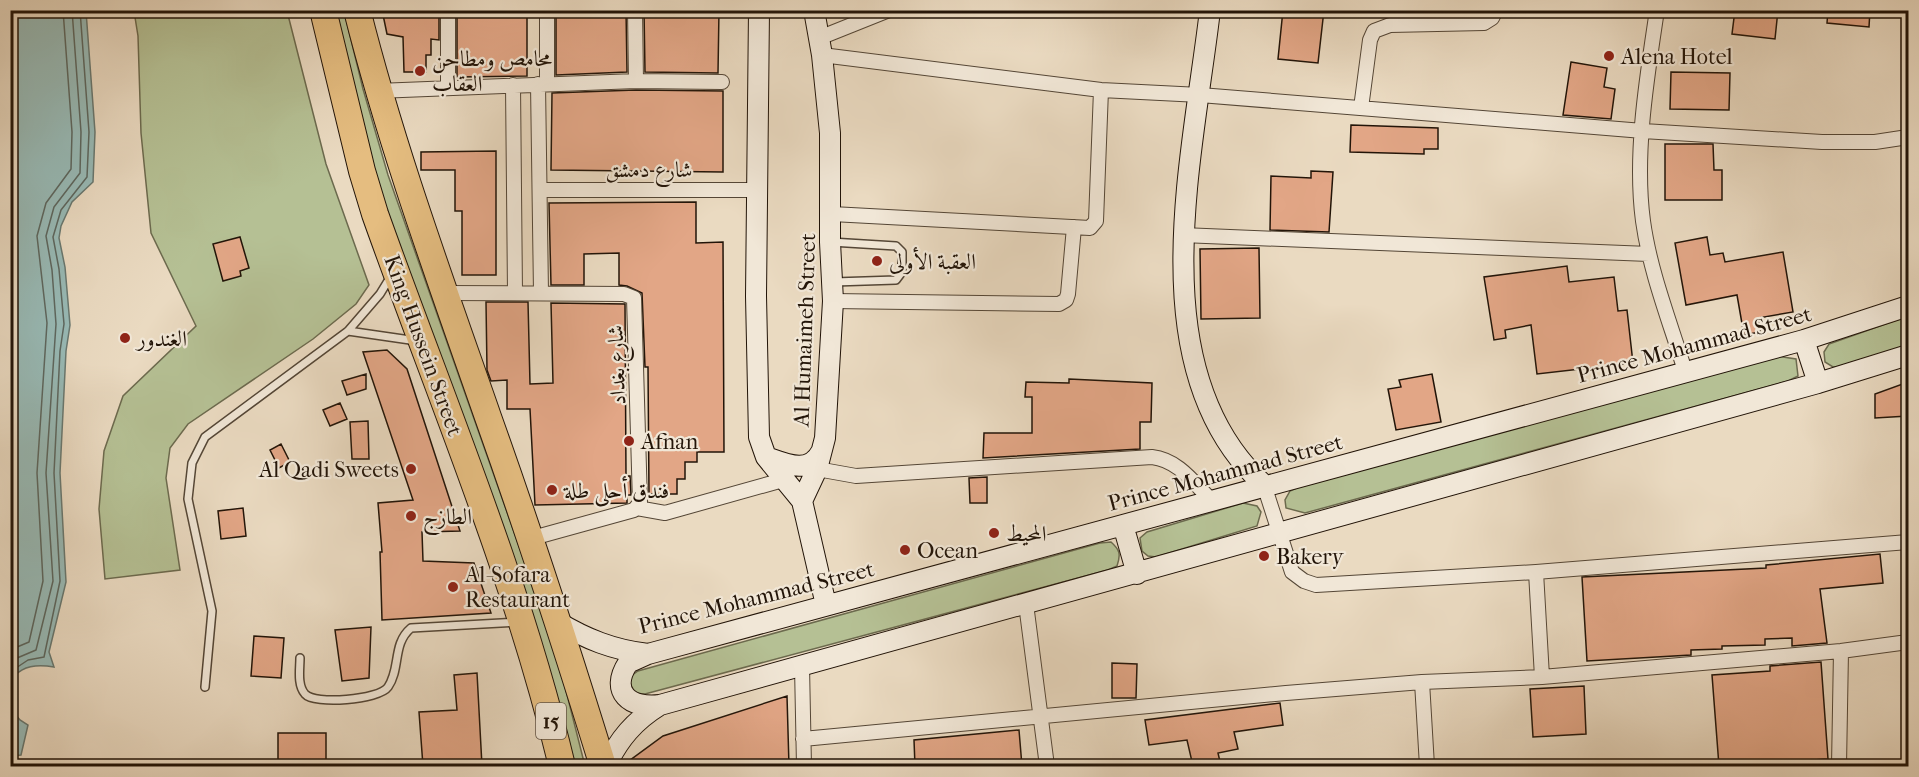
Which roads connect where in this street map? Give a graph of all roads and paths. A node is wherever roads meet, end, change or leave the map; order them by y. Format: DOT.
graph roads {
  1 [pos="323,10"];
  2 [pos="357,10"];
  3 [pos="448,10"];
  4 [pos="547,10"];
  5 [pos="635,10"];
  6 [pos="759,10"];
  7 [pos="814,10"];
  8 [pos="889,10"];
  9 [pos="1210,10"];
  10 [pos="1496,10"];
  11 [pos="1657,10"];
  12 [pos="821,46"];
  13 [pos="636,81"];
  14 [pos="722,82"];
  15 [pos="542,83"];
  16 [pos="513,85"];
  17 [pos="448,88"];
  18 [pos="1101,90"];
  19 [pos="377,91"];
  20 [pos="1200,95"];
  21 [pos="1361,108"];
  22 [pos="1643,131"];
  23 [pos="1908,137"];
  24 [pos="540,190"];
  25 [pos="757,190"];
  26 [pos="412,202"];
  27 [pos="375,214"];
  28 [pos="832,214"];
  29 [pos="1074,227"];
  30 [pos="1182,235"];
  31 [pos="830,242"];
  32 [pos="1649,254"];
  33 [pos="395,269"];
  34 [pos="832,292"];
  35 [pos="445,293"];
  36 [pos="515,293"];
  37 [pos="540,293"];
  38 [pos="1908,306"];
  39 [pos="348,331"];
  40 [pos="1804,340"];
  41 [pos="424,342"];
  42 [pos="1908,355"];
  43 [pos="1685,372"];
  44 [pos="1818,383"];
  45 [pos="823,448"];
  46 [pos="766,457"];
  47 [pos="817,469"];
  48 [pos="783,480"];
  49 [pos="1264,485"];
  50 [pos="1211,500"];
  51 [pos="802,501"];
  52 [pos="637,508"];
  53 [pos="1124,525"];
  54 [pos="1279,533"];
  55 [pos="529,539"];
  56 [pos="1908,542"];
  57 [pos="1536,572"];
  58 [pos="1137,574"];
  59 [pos="1026,604"];
  60 [pos="826,605"];
  61 [pos="556,621"];
  62 [pos="522,622"];
  63 [pos="1908,642"];
  64 [pos="1841,651"];
  65 [pos="648,654"];
  66 [pos="300,658"];
  67 [pos="802,666"];
  68 [pos="1542,677"];
  69 [pos="1422,682"];
  70 [pos="205,687"];
  71 [pos="660,705"];
  72 [pos="1042,717"];
  73 [pos="803,740"];
  74 [pos="561,766"];
  75 [pos="605,766"];
  76 [pos="804,766"];
  77 [pos="1047,766"];
  78 [pos="1427,766"];
  79 [pos="1834,766"];
  1 -- 27 [label="highway, King Hussein Street"];
  2 -- 19 [label="highway, King Hussein Street"];
  3 -- 17 [label="street"];
  4 -- 15 [label="street"];
  5 -- 13 [label="street"];
  6 -- 25 [label="main road, Al Humaimeh Street"];
  7 -- 12 [label="main road, Al Humaimeh Street"];
  8 -- 12 [label="street"];
  9 -- 20 [label="main road"];
  10 -- 21 [label="street"];
  11 -- 22 [label="street"];
  12 -- 18 [label="street"];
  12 -- 28 [label="main road, Al Humaimeh Street"];
  13 -- 14 [label="street"];
  13 -- 15 [label="street"];
  15 -- 16 [label="street"];
  15 -- 24 [label="street"];
  16 -- 17 [label="street"];
  16 -- 36 [label="street"];
  17 -- 19 [label="street"];
  18 -- 20 [label="street"];
  18 -- 29 [label="street"];
  19 -- 26 [label="highway, King Hussein Street"];
  20 -- 21 [label="street"];
  20 -- 30 [label="main road"];
  21 -- 22 [label="street"];
  22 -- 23 [label="street"];
  22 -- 32 [label="street"];
  24 -- 25 [label="street, شارع دمشق"];
  24 -- 37 [label="street"];
  25 -- 46 [label="main road, Al Humaimeh Street"];
  26 -- 27 [label="highway"];
  26 -- 35 [label="highway, King Hussein Street"];
  27 -- 33 [label="highway, King Hussein Street"];
  28 -- 29 [label="street"];
  28 -- 31 [label="main road, Al Humaimeh Street"];
  29 -- 34 [label="street"];
  30 -- 32 [label="street"];
  30 -- 49 [label="main road"];
  31 -- 34 [label="main road, Al Humaimeh Street"];
  31 -- 34 [label="lane"];
  32 -- 43 [label="street"];
  33 -- 39 [label="lane"];
  33 -- 41 [label="highway, King Hussein Street"];
  34 -- 45 [label="main road, Al Humaimeh Street"];
  35 -- 36 [label="street, شارع بغداد"];
  35 -- 55 [label="highway, King Hussein Street"];
  36 -- 37 [label="street, شارع بغداد"];
  37 -- 52 [label="street, شارع بغداد"];
  38 -- 40 [label="main road, Prince Mohammad Street"];
  39 -- 41 [label="lane"];
  39 -- 70 [label="lane"];
  40 -- 43 [label="main road, Prince Mohammad Street"];
  40 -- 44 [label="main road"];
  41 -- 62 [label="highway, King Hussein Street"];
  42 -- 44 [label="main road"];
  43 -- 49 [label="main road, Prince Mohammad Street"];
  44 -- 54 [label="main road"];
  45 -- 46 [label="main road"];
  45 -- 47 [label="main road, Al Humaimeh Street"];
  46 -- 48 [label="main road, Al Humaimeh Street"];
  47 -- 50 [label="street"];
  47 -- 51 [label="main road, Al Humaimeh Street"];
  48 -- 51 [label="main road, Al Humaimeh Street"];
  48 -- 52 [label="street"];
  49 -- 50 [label="main road, Prince Mohammad Street"];
  49 -- 54 [label="street"];
  50 -- 53 [label="main road, Prince Mohammad Street"];
  51 -- 60 [label="main road"];
  52 -- 55 [label="street"];
  53 -- 58 [label="main road"];
  53 -- 60 [label="main road, Prince Mohammad Street"];
  54 -- 57 [label="street"];
  54 -- 58 [label="main road"];
  55 -- 61 [label="highway, King Hussein Street"];
  56 -- 57 [label="street"];
  57 -- 68 [label="street"];
  58 -- 59 [label="main road"];
  59 -- 67 [label="main road"];
  59 -- 72 [label="street"];
  60 -- 65 [label="main road, Prince Mohammad Street"];
  61 -- 65 [label="main road, Prince Mohammad Street"];
  61 -- 75 [label="highway, King Hussein Street"];
  62 -- 66 [label="lane"];
  62 -- 74 [label="highway, King Hussein Street / 15"];
  63 -- 64 [label="street"];
  64 -- 68 [label="street"];
  64 -- 79 [label="street"];
  65 -- 71 [label="main road"];
  67 -- 71 [label="main road"];
  67 -- 73 [label="street"];
  68 -- 69 [label="street"];
  69 -- 72 [label="street"];
  69 -- 78 [label="street"];
  71 -- 75 [label="main road"];
  72 -- 73 [label="street"];
  72 -- 77 [label="street"];
  73 -- 76 [label="street"];
}
